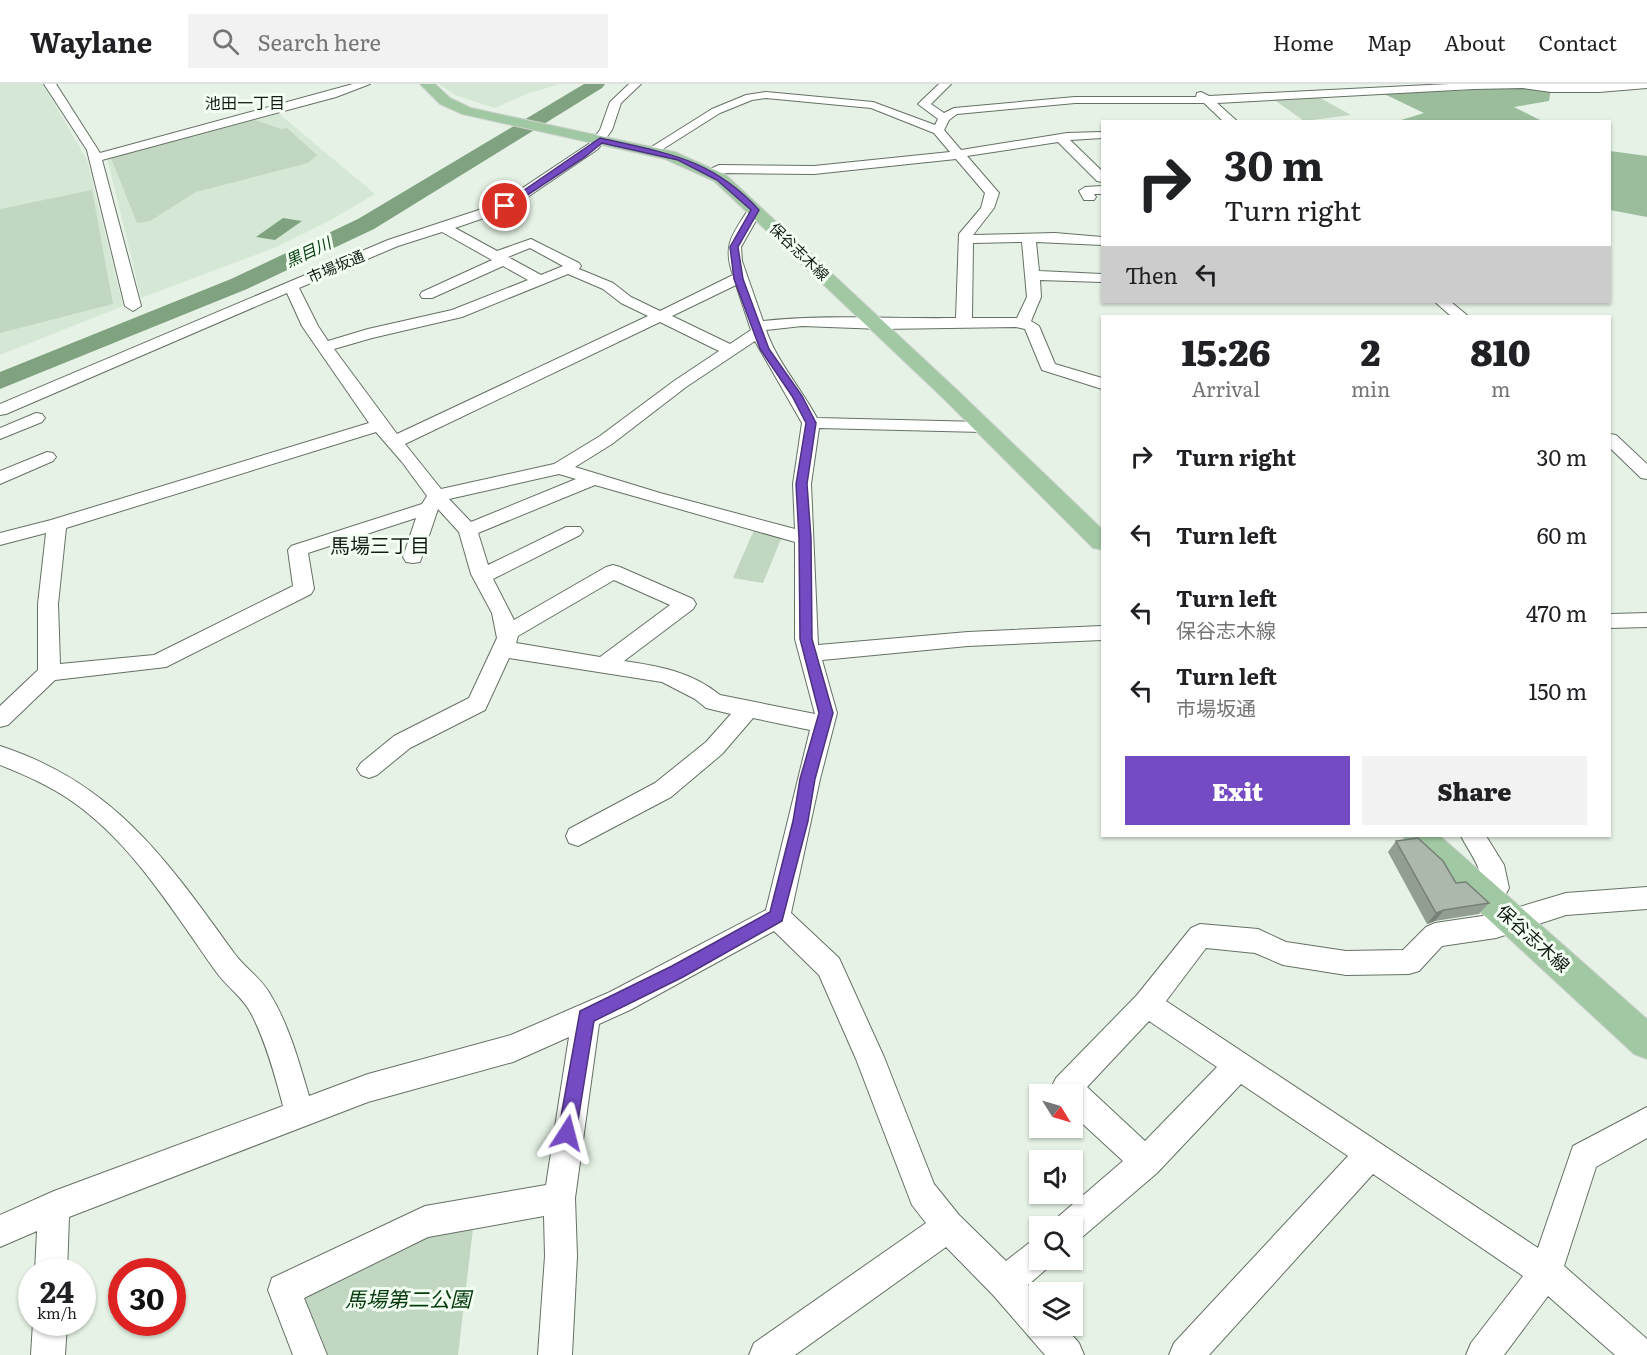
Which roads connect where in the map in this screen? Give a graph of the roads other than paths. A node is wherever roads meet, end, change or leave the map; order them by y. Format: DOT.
graph roads {
  1 [pos="50,84"];
  2 [pos="364,84"];
  3 [pos="427,84"];
  4 [pos="636,84"];
  5 [pos="945,84"];
  6 [pos="319,85"];
  7 [pos="1647,86"];
  8 [pos="1189,87"];
  9 [pos="332,95"];
  10 [pos="1093,100"];
  11 [pos="1127,100"];
  12 [pos="1207,100"];
  13 [pos="1102,114"];
  14 [pos="1138,116"];
  15 [pos="944,118"];
  16 [pos="1230,120"];
  17 [pos="938,130"];
  18 [pos="1101,135"];
  19 [pos="1061,138"];
  20 [pos="600,141"];
  21 [pos="651,151"];
  22 [pos="958,155"];
  23 [pos="94,158"];
  24 [pos="710,172"];
  25 [pos="1101,177"];
  26 [pos="1101,190"];
  27 [pos="1092,204"];
  28 [pos="755,210"];
  29 [pos="443,227"];
  30 [pos="1029,238"];
  31 [pos="967,239"];
  32 [pos="1096,240"];
  33 [pos="499,259"];
  34 [pos="568,269"];
  35 [pos="1033,275"];
  36 [pos="1097,278"];
  37 [pos="739,279"];
  38 [pos="541,281"];
  39 [pos="291,286"];
  40 [pos="1443,303"];
  41 [pos="133,306"];
  42 [pos="457,314"];
  43 [pos="1459,315"];
  44 [pos="659,317"];
  45 [pos="964,322"];
  46 [pos="873,323"];
  47 [pos="1022,323"];
  48 [pos="757,329"];
  49 [pos="326,347"];
  50 [pos="730,350"];
  51 [pos="1101,384"];
  52 [pos="0,410"];
  53 [pos="36,418"];
  54 [pos="811,423"];
  55 [pos="379,425"];
  56 [pos="982,427"];
  57 [pos="0,434"];
  58 [pos="394,442"];
  59 [pos="1617,452"];
  60 [pos="46,457"];
  61 [pos="560,468"];
  62 [pos="1647,474"];
  63 [pos="0,478"];
  64 [pos="595,478"];
  65 [pos="433,502"];
  66 [pos="57,524"];
  67 [pos="468,530"];
  68 [pos="573,531"];
  69 [pos="805,538"];
  70 [pos="0,539"];
  71 [pos="1101,542"];
  72 [pos="413,557"];
  73 [pos="482,576"];
  74 [pos="1647,620"];
  75 [pos="1611,621"];
  76 [pos="1101,633"];
  77 [pos="505,641"];
  78 [pos="810,653"];
  79 [pos="605,664"];
  80 [pos="49,673"];
  81 [pos="748,709"];
  82 [pos="0,718"];
  83 [pos="823,724"];
  84 [pos="0,755"];
  85 [pos="369,769"];
  86 [pos="578,836"];
  87 [pos="1420,837"];
  88 [pos="1474,837"];
  89 [pos="1647,898"];
  90 [pos="1490,899"];
  91 [pos="777,916"];
  92 [pos="1514,921"];
  93 [pos="1147,1004"];
  94 [pos="586,1016"];
  95 [pos="1647,1042"];
  96 [pos="1238,1066"];
  97 [pos="300,1114"];
  98 [pos="1647,1122"];
  99 [pos="1371,1154"];
  100 [pos="1146,1162"];
  101 [pos="559,1198"];
  102 [pos="54,1207"];
  103 [pos="1083,1216"];
  104 [pos="948,1226"];
  105 [pos="0,1231"];
  106 [pos="52,1258"];
  107 [pos="1029,1263"];
  108 [pos="1546,1272"];
  109 [pos="1005,1283"];
  110 [pos="1029,1311"];
  111 [pos="49,1336"];
  112 [pos="1051,1336"];
  113 [pos="48,1355"];
  114 [pos="310,1355"];
  115 [pos="555,1355"];
  116 [pos="766,1355"];
  117 [pos="1067,1355"];
  118 [pos="1186,1355"];
  119 [pos="1483,1355"];
  120 [pos="1640,1355"];
  1 -- 23 [label="street"];
  2 -- 9 [label="street"];
  3 -- 20 [label="main road, 保谷志木線"];
  4 -- 20 [label="street, 市場坂通"];
  5 -- 15 [label="street"];
  6 -- 9 [label="street"];
  7 -- 12 [label="street"];
  8 -- 12 [label="street"];
  9 -- 23 [label="street"];
  10 -- 11 [label="street"];
  10 -- 13 [label="street"];
  10 -- 15 [label="street"];
  11 -- 12 [label="street"];
  11 -- 14 [label="street"];
  12 -- 16 [label="street"];
  15 -- 17 [label="street"];
  17 -- 21 [label="street"];
  17 -- 22 [label="street"];
  18 -- 19 [label="street"];
  19 -- 22 [label="street"];
  19 -- 25 [label="street"];
  20 -- 21 [label="main road, 保谷志木線"];
  20 -- 29 [label="street, 市場坂通"];
  21 -- 24 [label="main road, 保谷志木線"];
  22 -- 24 [label="street"];
  22 -- 31 [label="street"];
  23 -- 41 [label="street"];
  24 -- 28 [label="main road, 保谷志木線"];
  26 -- 27 [label="street"];
  28 -- 37 [label="street"];
  28 -- 46 [label="main road, 保谷志木線"];
  29 -- 33 [label="street"];
  29 -- 39 [label="street, 市場坂通"];
  30 -- 31 [label="street"];
  30 -- 32 [label="street"];
  30 -- 35 [label="street"];
  31 -- 45 [label="street"];
  32 -- 36 [label="street"];
  33 -- 34 [label="street"];
  33 -- 38 [label="street"];
  33 -- 42 [label="street"];
  34 -- 38 [label="street"];
  34 -- 44 [label="street"];
  35 -- 36 [label="street"];
  35 -- 47 [label="street"];
  37 -- 44 [label="street"];
  37 -- 48 [label="street"];
  38 -- 42 [label="street"];
  39 -- 49 [label="street"];
  39 -- 52 [label="street, 市場坂通"];
  40 -- 43 [label="street"];
  42 -- 49 [label="street"];
  44 -- 50 [label="street"];
  44 -- 58 [label="street"];
  45 -- 46 [label="street"];
  45 -- 47 [label="street"];
  46 -- 48 [label="street"];
  46 -- 56 [label="main road, 保谷志木線"];
  47 -- 51 [label="street"];
  48 -- 50 [label="street"];
  48 -- 54 [label="street"];
  49 -- 55 [label="street"];
  50 -- 61 [label="street"];
  53 -- 57 [label="street"];
  54 -- 56 [label="street"];
  54 -- 69 [label="street"];
  55 -- 58 [label="street"];
  55 -- 66 [label="street"];
  56 -- 71 [label="main road, 保谷志木線"];
  58 -- 65 [label="street"];
  59 -- 62 [label="street"];
  60 -- 63 [label="street"];
  61 -- 64 [label="street"];
  61 -- 65 [label="street"];
  64 -- 67 [label="street"];
  64 -- 69 [label="street"];
  65 -- 67 [label="street"];
  65 -- 72 [label="street"];
  65 -- 80 [label="street"];
  66 -- 70 [label="street"];
  66 -- 80 [label="street"];
  67 -- 73 [label="street"];
  68 -- 73 [label="street"];
  69 -- 78 [label="street"];
  73 -- 77 [label="street"];
  74 -- 75 [label="street"];
  76 -- 78 [label="street"];
  77 -- 79 [label="street"];
  77 -- 79 [label="street"];
  77 -- 85 [label="street"];
  78 -- 83 [label="street"];
  79 -- 81 [label="street"];
  80 -- 82 [label="street"];
  81 -- 83 [label="street"];
  81 -- 86 [label="street"];
  83 -- 91 [label="street"];
  84 -- 97 [label="street"];
  87 -- 90 [label="main road, 保谷志木線"];
  88 -- 90 [label="street"];
  89 -- 92 [label="street"];
  90 -- 92 [label="main road, 保谷志木線"];
  91 -- 94 [label="street"];
  91 -- 104 [label="street"];
  92 -- 93 [label="street"];
  92 -- 95 [label="main road, 保谷志木線"];
  93 -- 96 [label="street"];
  93 -- 100 [label="street"];
  94 -- 97 [label="street"];
  94 -- 101 [label="street"];
  96 -- 99 [label="street"];
  96 -- 100 [label="street"];
  97 -- 102 [label="street"];
  98 -- 108 [label="street"];
  99 -- 108 [label="street"];
  99 -- 118 [label="street"];
  100 -- 103 [label="street"];
  101 -- 114 [label="street"];
  101 -- 115 [label="street"];
  102 -- 105 [label="street"];
  102 -- 106 [label="street"];
  104 -- 109 [label="street"];
  104 -- 116 [label="street"];
  107 -- 109 [label="street"];
  108 -- 119 [label="street"];
  108 -- 120 [label="street"];
  109 -- 110 [label="street"];
  111 -- 113 [label="street"];
  112 -- 117 [label="street"];
}
